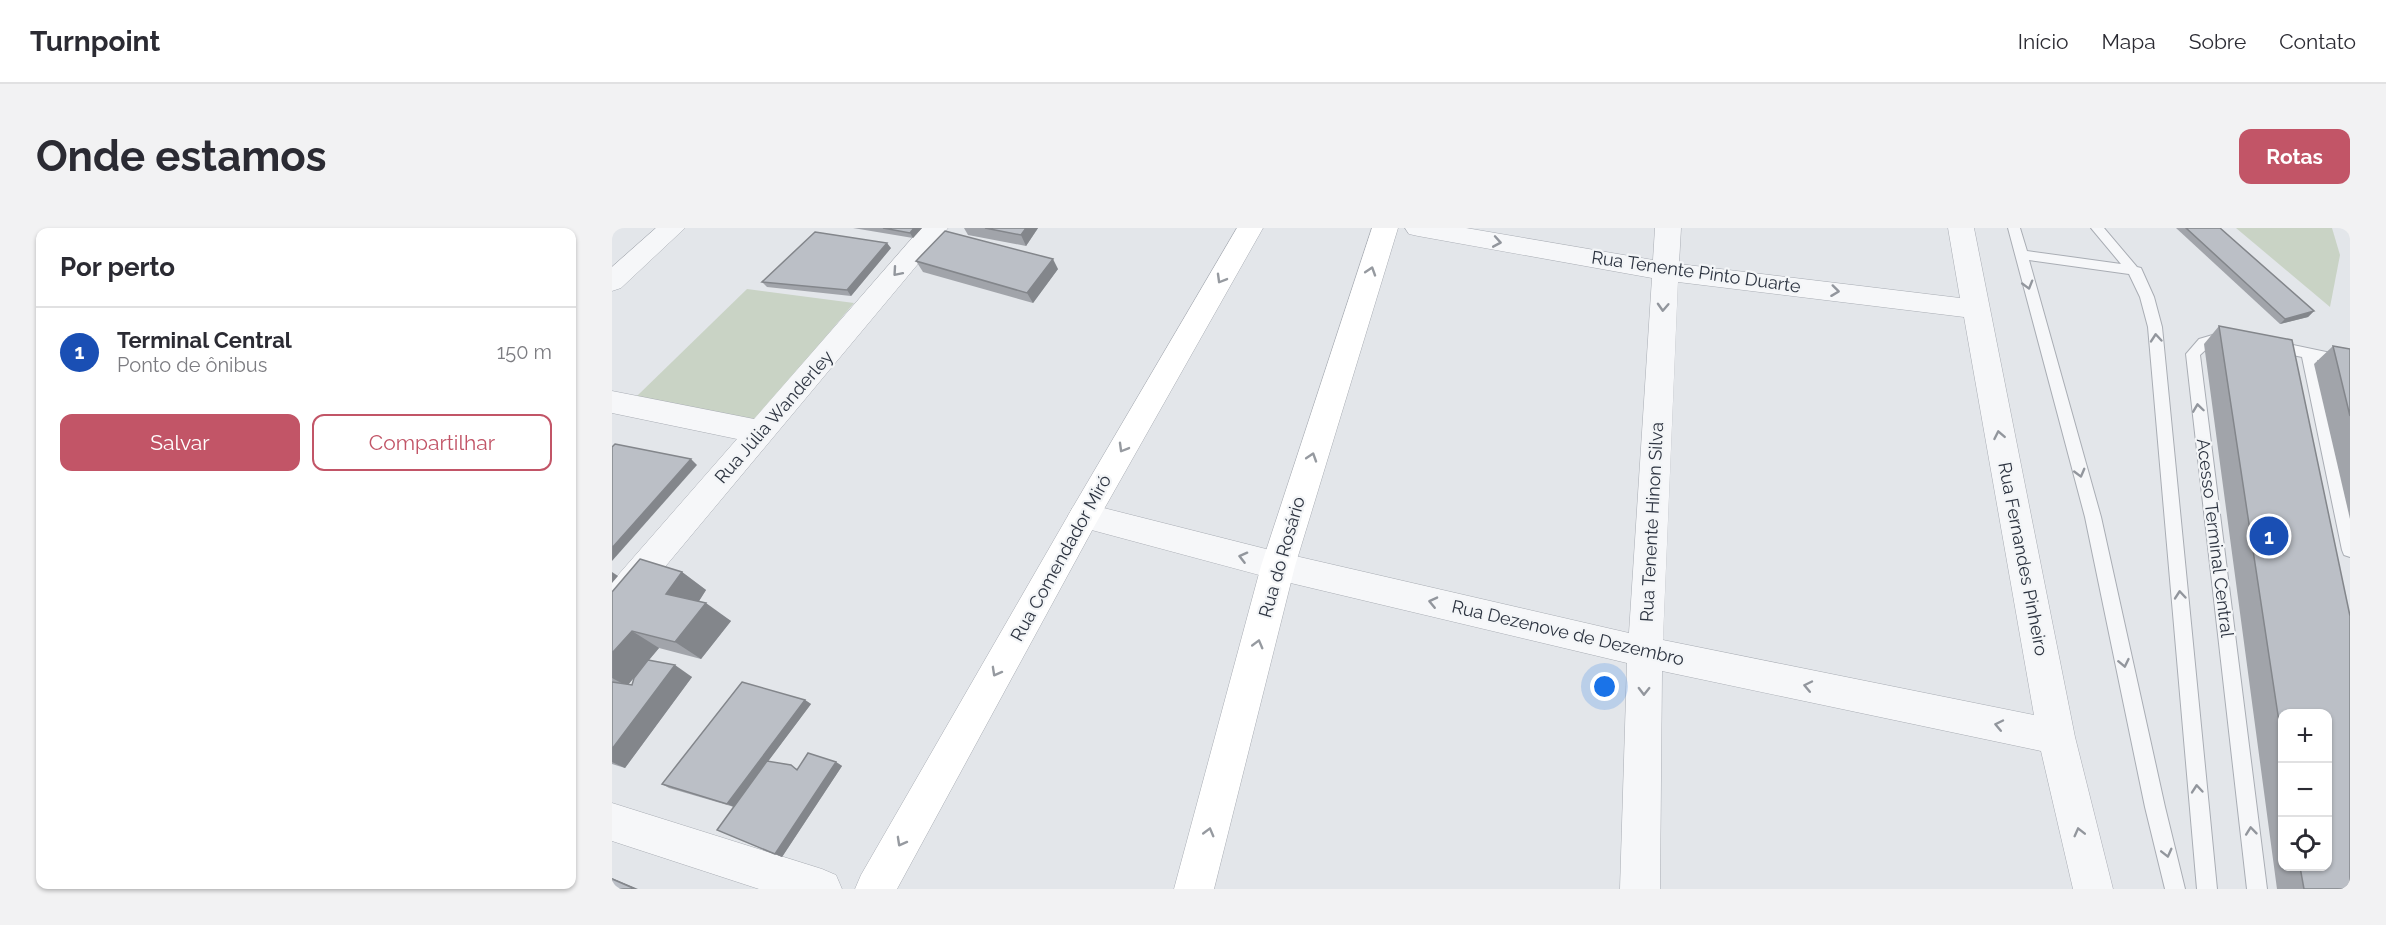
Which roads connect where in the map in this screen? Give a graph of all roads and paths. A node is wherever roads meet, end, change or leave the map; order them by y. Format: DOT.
graph roads {
  1 [pos="672,228"];
  2 [pos="935,228"];
  3 [pos="1250,228"];
  4 [pos="1385,228"];
  5 [pos="1418,228"];
  6 [pos="1668,228"];
  7 [pos="1961,228"];
  8 [pos="2014,228"];
  9 [pos="2097,228"];
  10 [pos="2020,254"];
  11 [pos="1665,271"];
  12 [pos="2136,271"];
  13 [pos="612,282"];
  14 [pos="1976,309"];
  15 [pos="2278,347"];
  16 [pos="2308,353"];
  17 [pos="2350,362"];
  18 [pos="2283,369"];
  19 [pos="612,402"];
  20 [pos="761,432"];
  21 [pos="1084,516"];
  22 [pos="2350,550"];
  23 [pos="1278,566"];
  24 [pos="612,606"];
  25 [pos="1645,652"];
  26 [pos="2056,737"];
  27 [pos="612,822"];
  28 [pos="822,889"];
  29 [pos="875,889"];
  30 [pos="1194,889"];
  31 [pos="1640,889"];
  32 [pos="2093,889"];
  33 [pos="2175,889"];
  34 [pos="2207,889"];
  35 [pos="2257,889"];
  1 -- 13 [label="street"];
  2 -- 20 [label="street, Rua Júlia Wanderley, one-way"];
  3 -- 21 [label="main road, Rua Comendador Miró, one-way"];
  23 -- 4 [label="main road, Rua do Rosário, one-way"];
  5 -- 11 [label="street, Rua Tenente Pinto Duarte, one-way"];
  6 -- 11 [label="street, Rua Tenente Hinon Silva"];
  7 -- 14 [label="street, Rua Fernandes Pinheiro"];
  8 -- 10 [label="lane"];
  9 -- 12 [label="lane"];
  10 -- 12 [label="lane"];
  10 -- 33 [label="lane, one-way"];
  11 -- 14 [label="street, Rua Tenente Pinto Duarte, one-way"];
  11 -- 25 [label="street, Rua Tenente Hinon Silva, one-way"];
  34 -- 12 [label="lane, one-way"];
  26 -- 14 [label="street, Rua Fernandes Pinheiro, one-way"];
  15 -- 16 [label="lane, Acesso Terminal Central"];
  15 -- 18 [label="lane"];
  35 -- 15 [label="lane, Acesso Terminal Central, one-way"];
  16 -- 17 [label="lane, Acesso Terminal Central"];
  16 -- 22 [label="lane"];
  19 -- 20 [label="street"];
  20 -- 24 [label="street, Rua Júlia Wanderley"];
  23 -- 21 [label="street, Rua Dezenove de Dezembro, one-way"];
  21 -- 29 [label="main road, Rua Comendador Miró, one-way"];
  25 -- 23 [label="street, Rua Dezenove de Dezembro, one-way"];
  30 -- 23 [label="main road, Rua do Rosário, one-way"];
  26 -- 25 [label="street, Rua Dezenove de Dezembro, one-way"];
  25 -- 31 [label="street, Rua Tenente Hinon Silva, one-way"];
  32 -- 26 [label="street, Rua Fernandes Pinheiro, one-way"];
  27 -- 28 [label="street"];
}
